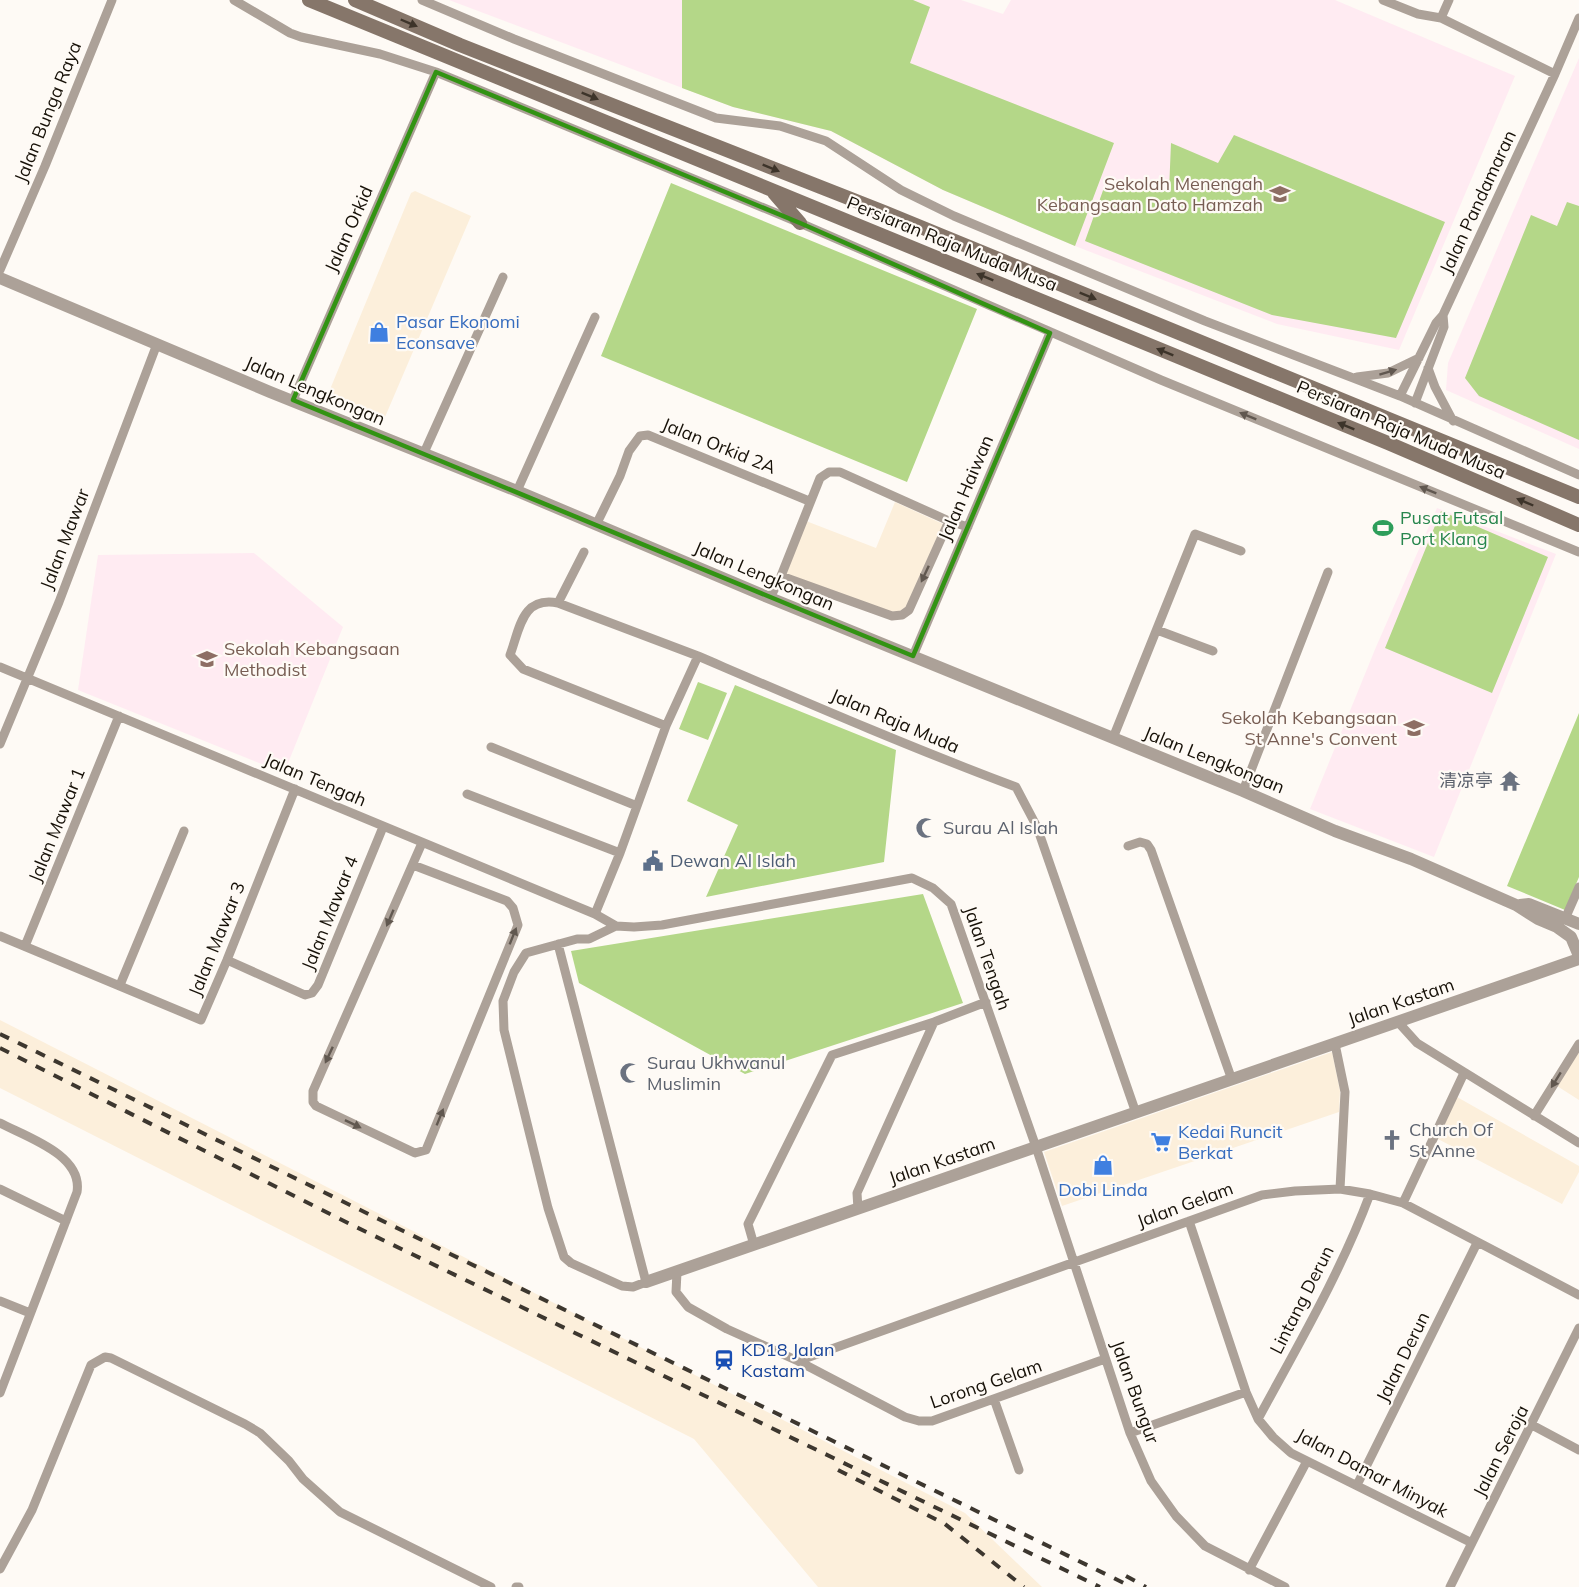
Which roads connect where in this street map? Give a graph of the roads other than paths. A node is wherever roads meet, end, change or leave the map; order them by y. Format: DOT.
graph roads {
  1 [pos="112,0"];
  2 [pos="234,0"];
  3 [pos="309,0"];
  4 [pos="355,0"];
  5 [pos="422,0"];
  6 [pos="1383,0"];
  7 [pos="1449,0"];
  8 [pos="1441,18"];
  9 [pos="1579,18"];
  10 [pos="436,72"];
  11 [pos="1555,74"];
  12 [pos="771,189"];
  13 [pos="800,223"];
  14 [pos="0,270"];
  15 [pos="503,277"];
  16 [pos="0,278"];
  17 [pos="1443,315"];
  18 [pos="595,317"];
  19 [pos="1050,333"];
  20 [pos="158,344"];
  21 [pos="1419,358"];
  22 [pos="1428,368"];
  23 [pos="1355,377"];
  24 [pos="1400,396"];
  25 [pos="293,400"];
  26 [pos="1415,403"];
  27 [pos="1454,421"];
  28 [pos="423,455"];
  29 [pos="1579,475"];
  30 [pos="517,491"];
  31 [pos="1579,497"];
  32 [pos="809,501"];
  33 [pos="950,521"];
  34 [pos="596,525"];
  35 [pos="1579,525"];
  36 [pos="968,527"];
  37 [pos="1241,551"];
  38 [pos="584,552"];
  39 [pos="1579,552"];
  40 [pos="1328,572"];
  41 [pos="781,576"];
  42 [pos="770,598"];
  43 [pos="558,603"];
  44 [pos="1157,630"];
  45 [pos="1213,651"];
  46 [pos="913,656"];
  47 [pos="698,657"];
  48 [pos="0,667"];
  49 [pos="27,678"];
  50 [pos="119,716"];
  51 [pos="666,726"];
  52 [pos="1113,738"];
  53 [pos="0,744"];
  54 [pos="490,747"];
  55 [pos="295,789"];
  56 [pos="1243,791"];
  57 [pos="467,794"];
  58 [pos="637,806"];
  59 [pos="383,826"];
  60 [pos="184,831"];
  61 [pos="422,843"];
  62 [pos="1128,846"];
  63 [pos="620,853"];
  64 [pos="413,865"];
  65 [pos="1579,886"];
  66 [pos="1516,905"];
  67 [pos="595,914"];
  68 [pos="1565,919"];
  69 [pos="1579,924"];
  70 [pos="616,926"];
  71 [pos="0,936"];
  72 [pos="558,944"];
  73 [pos="25,946"];
  74 [pos="1579,958"];
  75 [pos="227,960"];
  76 [pos="120,985"];
  77 [pos="986,1002"];
  78 [pos="934,1022"];
  79 [pos="1398,1022"];
  80 [pos="1335,1044"];
  81 [pos="1579,1044"];
  82 [pos="1464,1073"];
  83 [pos="1232,1080"];
  84 [pos="1136,1113"];
  85 [pos="1534,1116"];
  86 [pos="0,1124"];
  87 [pos="1579,1143"];
  88 [pos="1036,1147"];
  89 [pos="0,1189"];
  90 [pos="1340,1189"];
  91 [pos="1370,1194"];
  92 [pos="1403,1203"];
  93 [pos="858,1209"];
  94 [pos="66,1221"];
  95 [pos="1189,1221"];
  96 [pos="1477,1243"];
  97 [pos="754,1245"];
  98 [pos="1074,1263"];
  99 [pos="677,1272"];
  100 [pos="646,1282"];
  101 [pos="1579,1295"];
  102 [pos="0,1301"];
  103 [pos="30,1313"];
  104 [pos="1579,1328"];
  105 [pos="1105,1359"];
  106 [pos="798,1361"];
  107 [pos="1246,1392"];
  108 [pos="0,1393"];
  109 [pos="994,1399"];
  110 [pos="1258,1419"];
  111 [pos="1532,1425"];
  112 [pos="1130,1433"];
  113 [pos="1579,1450"];
  114 [pos="1307,1461"];
  115 [pos="1019,1470"];
  116 [pos="1357,1485"];
  117 [pos="1472,1543"];
  118 [pos="0,1569"];
  119 [pos="1249,1570"];
  120 [pos="491,1587"];
  121 [pos="1285,1587"];
  122 [pos="1450,1587"];
  1 -- 14 [label="street, Jalan Bunga Raya"];
  2 -- 10 [label="street"];
  3 -- 12 [label="main road, Persiaran Raja Muda Musa"];
  4 -- 31 [label="main road, Persiaran Raja Muda Musa, one-way"];
  5 -- 23 [label="street"];
  6 -- 8 [label="street"];
  7 -- 8 [label="street"];
  8 -- 11 [label="street"];
  9 -- 11 [label="street, Jalan Pandamaran"];
  10 -- 13 [label="street"];
  10 -- 25 [label="street, Jalan Orkid"];
  11 -- 17 [label="street, Jalan Pandamaran"];
  12 -- 13 [label="main road"];
  35 -- 12 [label="main road, Persiaran Raja Muda Musa, one-way"];
  13 -- 19 [label="street"];
  15 -- 28 [label="street"];
  16 -- 20 [label="street, Jalan Lengkongan"];
  17 -- 21 [label="street, Jalan Pandamaran"];
  17 -- 22 [label="street"];
  18 -- 30 [label="street"];
  19 -- 36 [label="street, Jalan Haiwan"];
  39 -- 19 [label="street, one-way"];
  20 -- 25 [label="street, Jalan Lengkongan"];
  20 -- 49 [label="street, Jalan Mawar"];
  23 -- 21 [label="street, one-way"];
  21 -- 24 [label="street, Jalan Pandamaran"];
  22 -- 26 [label="street"];
  22 -- 27 [label="street"];
  23 -- 24 [label="street"];
  24 -- 26 [label="street"];
  25 -- 28 [label="street, Jalan Lengkongan"];
  26 -- 27 [label="street"];
  27 -- 29 [label="street"];
  28 -- 30 [label="street, Jalan Lengkongan"];
  30 -- 34 [label="street, Jalan Lengkongan"];
  32 -- 33 [label="street"];
  32 -- 34 [label="street, Jalan Orkid 2A"];
  32 -- 41 [label="street"];
  33 -- 36 [label="street"];
  33 -- 41 [label="street, one-way"];
  34 -- 42 [label="street, Jalan Lengkongan"];
  36 -- 46 [label="street, Jalan Haiwan"];
  37 -- 44 [label="street"];
  38 -- 43 [label="street"];
  40 -- 56 [label="street"];
  41 -- 42 [label="street"];
  42 -- 46 [label="street, Jalan Lengkongan"];
  43 -- 47 [label="street, Jalan Raja Muda"];
  43 -- 51 [label="street"];
  44 -- 45 [label="street"];
  44 -- 52 [label="street"];
  46 -- 52 [label="street, Jalan Lengkongan"];
  47 -- 51 [label="street"];
  47 -- 84 [label="street, Jalan Raja Muda"];
  48 -- 49 [label="street, Jalan Tengah"];
  49 -- 50 [label="street, Jalan Tengah"];
  49 -- 53 [label="street, Jalan Mawar"];
  50 -- 55 [label="street, Jalan Tengah"];
  50 -- 73 [label="street, Jalan Mawar 1"];
  51 -- 58 [label="street"];
  52 -- 56 [label="street, Jalan Lengkongan"];
  54 -- 58 [label="street"];
  55 -- 59 [label="street, Jalan Tengah"];
  55 -- 75 [label="street, Jalan Mawar 3"];
  56 -- 66 [label="street, Jalan Lengkongan"];
  57 -- 63 [label="street"];
  58 -- 63 [label="street"];
  59 -- 61 [label="street, Jalan Tengah"];
  59 -- 75 [label="street, Jalan Mawar 4"];
  60 -- 76 [label="street"];
  61 -- 64 [label="street"];
  61 -- 67 [label="street, Jalan Tengah"];
  62 -- 83 [label="street"];
  63 -- 67 [label="street"];
  64 -- 64 [label="street, one-way"];
  65 -- 68 [label="street"];
  66 -- 68 [label="street, Jalan Lengkongan"];
  66 -- 74 [label="street, Jalan Lengkongan"];
  67 -- 70 [label="street, Jalan Tengah"];
  68 -- 69 [label="street, Jalan Lengkongan"];
  70 -- 72 [label="street, Jalan Tengah"];
  70 -- 77 [label="street, Jalan Tengah"];
  71 -- 73 [label="street"];
  72 -- 100 [label="street"];
  72 -- 100 [label="street, Jalan Tengah"];
  73 -- 76 [label="street"];
  74 -- 79 [label="street, Jalan Kastam"];
  75 -- 76 [label="street, Jalan Mawar 3"];
  77 -- 78 [label="street"];
  77 -- 88 [label="street, Jalan Tengah"];
  78 -- 93 [label="street"];
  78 -- 97 [label="street"];
  79 -- 80 [label="street, Jalan Kastam"];
  79 -- 82 [label="street"];
  80 -- 83 [label="street, Jalan Kastam"];
  80 -- 90 [label="street"];
  81 -- 85 [label="street, one-way"];
  82 -- 85 [label="street"];
  82 -- 92 [label="street"];
  83 -- 84 [label="street, Jalan Kastam"];
  84 -- 88 [label="street, Jalan Kastam"];
  85 -- 87 [label="street"];
  86 -- 94 [label="street"];
  88 -- 93 [label="street, Jalan Kastam"];
  88 -- 98 [label="street, Jalan Bungur"];
  89 -- 94 [label="street"];
  90 -- 91 [label="street, Jalan Gelam"];
  90 -- 95 [label="street, Jalan Gelam"];
  91 -- 92 [label="street, Jalan Gelam"];
  91 -- 110 [label="street, Lintang Derun"];
  92 -- 96 [label="street, Jalan Gelam"];
  93 -- 97 [label="street, Jalan Kastam"];
  94 -- 103 [label="street"];
  95 -- 98 [label="street, Jalan Gelam"];
  95 -- 107 [label="street, Jalan Damar Minyak"];
  96 -- 101 [label="street, Jalan Gelam"];
  96 -- 116 [label="street, Jalan Derun"];
  97 -- 99 [label="street, Jalan Kastam"];
  98 -- 105 [label="street, Jalan Bungur"];
  98 -- 106 [label="street, Jalan Gelam"];
  99 -- 100 [label="street, Jalan Kastam"];
  99 -- 106 [label="street, Lorong Gelam"];
  102 -- 103 [label="street"];
  103 -- 108 [label="street"];
  104 -- 111 [label="street, Jalan Seroja"];
  105 -- 109 [label="street, Lorong Gelam"];
  105 -- 112 [label="street, Jalan Bungur"];
  106 -- 109 [label="street, Lorong Gelam"];
  107 -- 110 [label="street, Jalan Damar Minyak"];
  107 -- 112 [label="street"];
  109 -- 115 [label="street"];
  110 -- 114 [label="street, Jalan Damar Minyak"];
  111 -- 113 [label="street"];
  111 -- 117 [label="street, Jalan Seroja"];
  112 -- 119 [label="street, Jalan Bungur"];
  114 -- 116 [label="street, Jalan Damar Minyak"];
  114 -- 119 [label="street"];
  116 -- 117 [label="street, Jalan Damar Minyak"];
  117 -- 122 [label="street, Jalan Seroja"];
  118 -- 120 [label="street"];
  119 -- 121 [label="street, Jalan Bungur"];
}
